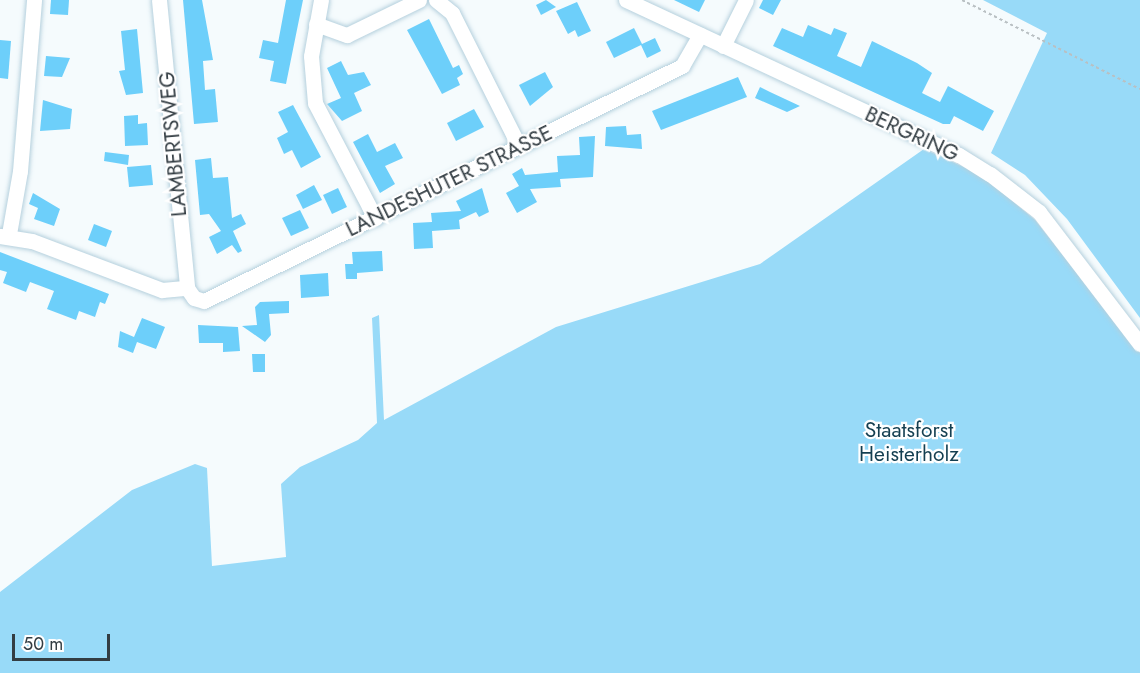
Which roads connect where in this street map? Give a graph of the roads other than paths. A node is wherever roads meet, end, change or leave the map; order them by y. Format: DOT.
graph roads {
  1 [pos="33,0"];
  2 [pos="159,0"];
  3 [pos="321,0"];
  4 [pos="419,0"];
  5 [pos="436,0"];
  6 [pos="626,0"];
  7 [pos="747,0"];
  8 [pos="316,24"];
  9 [pos="700,35"];
  10 [pos="723,46"];
  11 [pos="519,146"];
  12 [pos="375,218"];
  13 [pos="4,235"];
  14 [pos="187,288"];
  15 [pos="1140,344"];
  1 -- 13 [label="street"];
  2 -- 14 [label="street, LAMBERTSWEG"];
  3 -- 8 [label="street"];
  4 -- 8 [label="street"];
  5 -- 11 [label="street"];
  6 -- 9 [label="street, BERGRING"];
  7 -- 10 [label="street"];
  8 -- 12 [label="street"];
  9 -- 10 [label="street, BERGRING"];
  9 -- 11 [label="street, LANDESHUTER STRASSE"];
  10 -- 15 [label="street, BERGRING"];
  11 -- 12 [label="street, LANDESHUTER STRASSE"];
  12 -- 14 [label="street, LANDESHUTER STRASSE"];
  13 -- 14 [label="street"];
}
